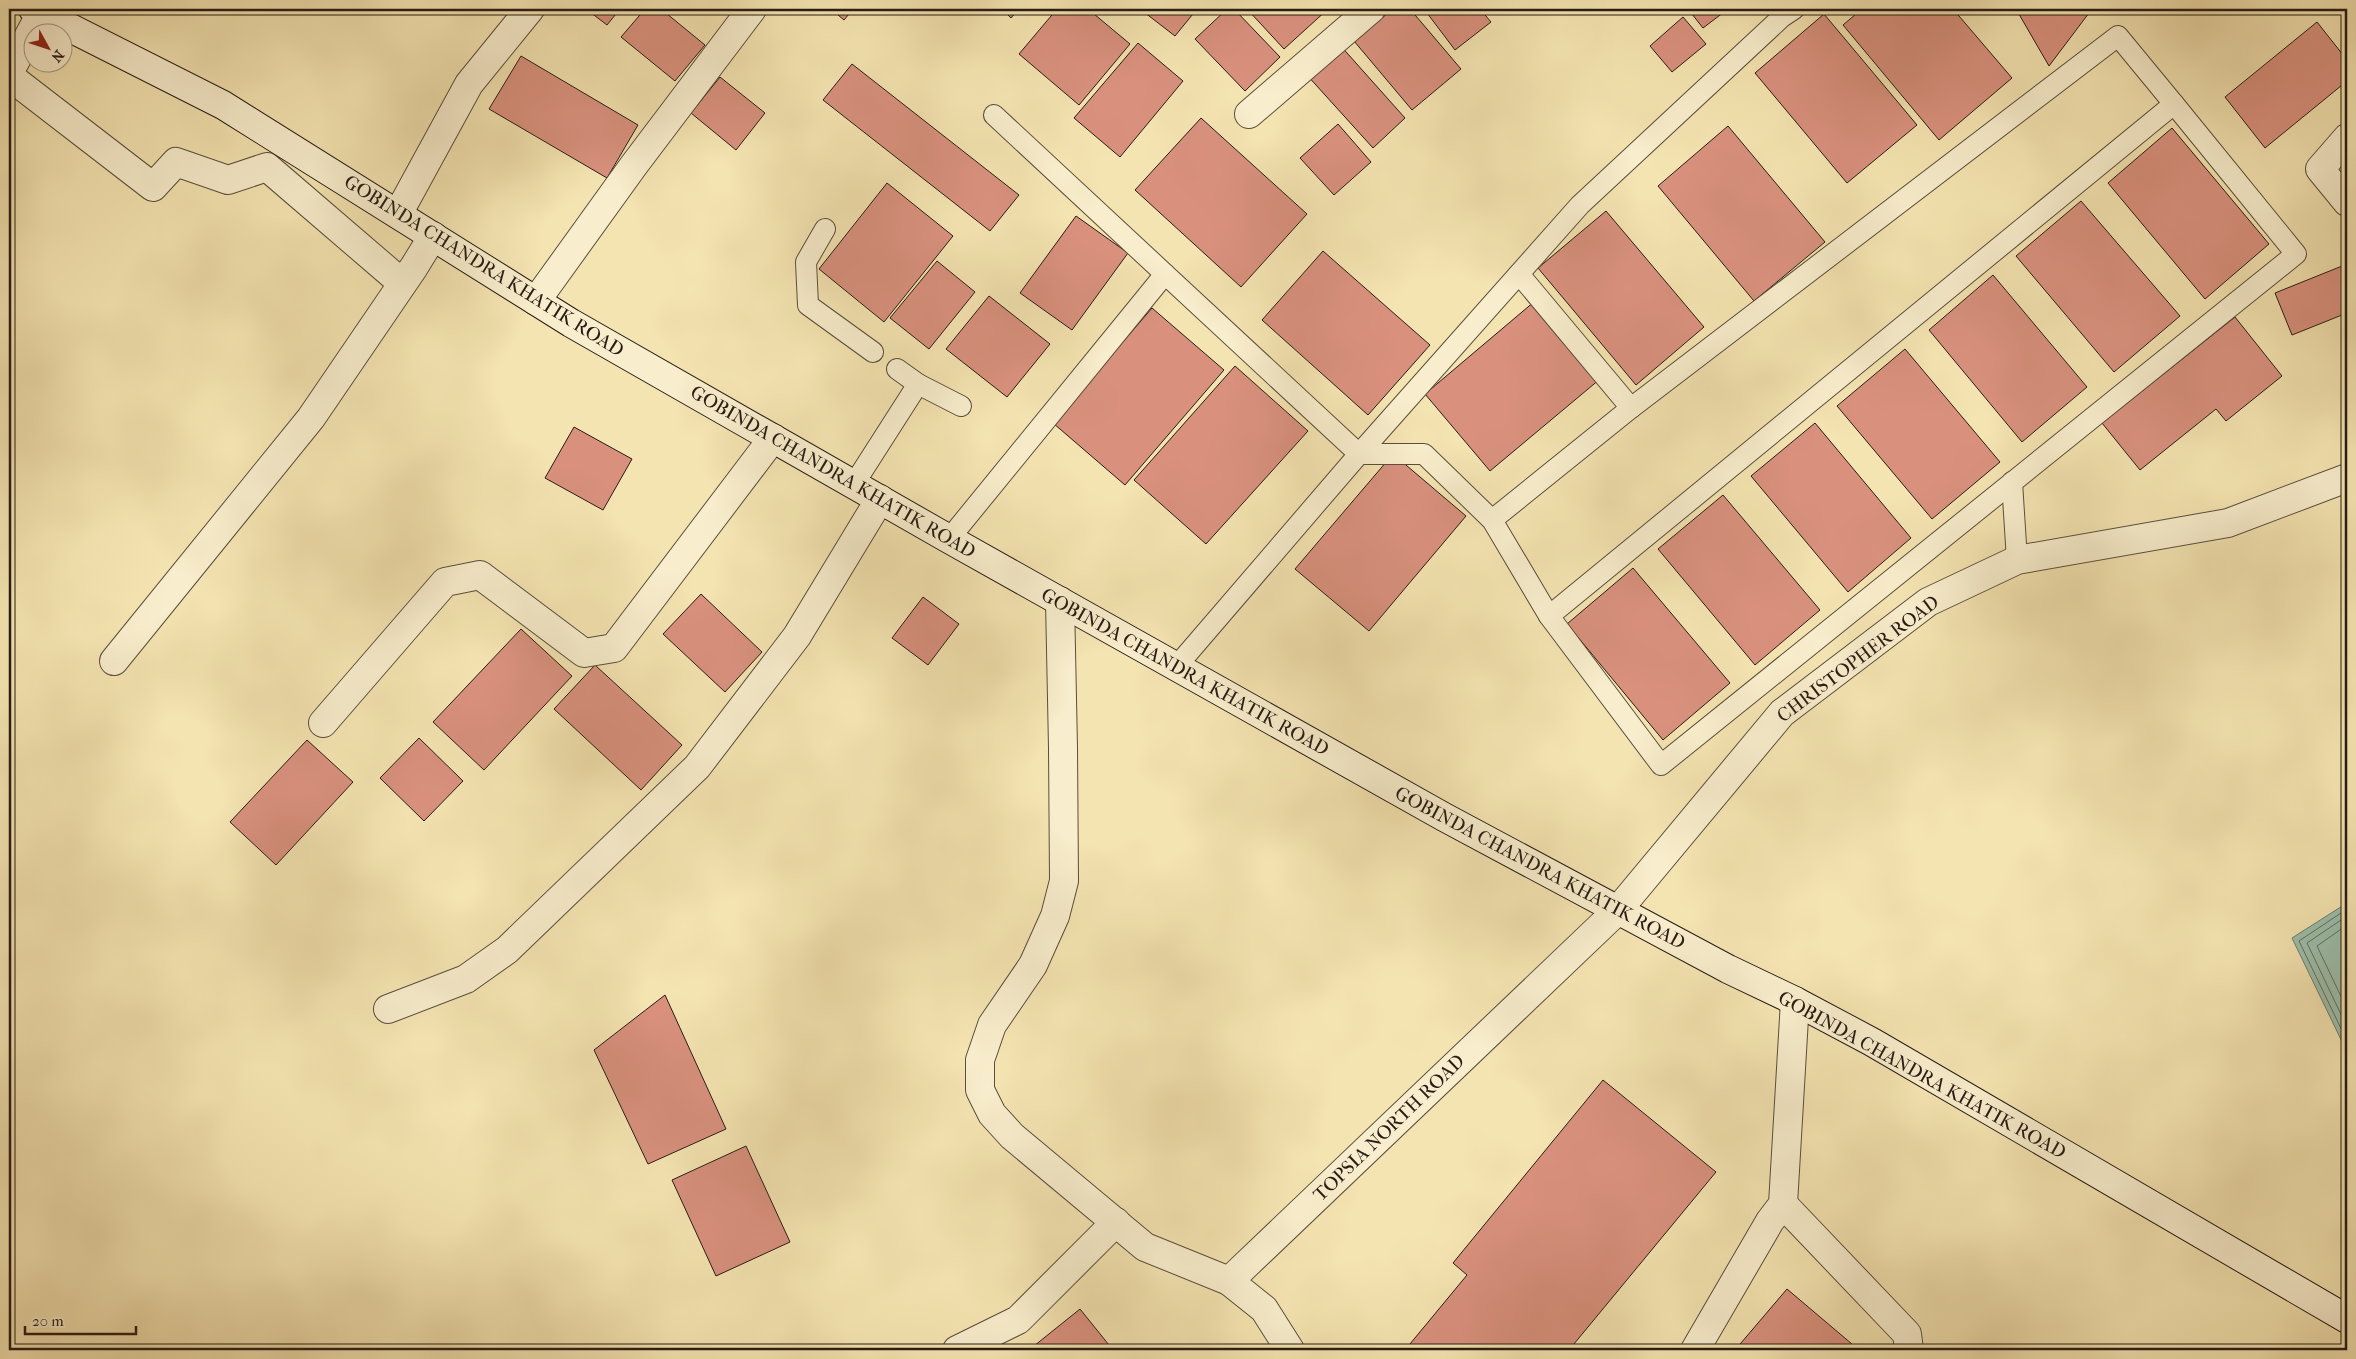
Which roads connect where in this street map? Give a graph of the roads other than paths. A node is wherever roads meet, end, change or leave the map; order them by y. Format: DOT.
graph roads {
  1 [pos="530,9"];
  2 [pos="752,9"];
  3 [pos="1371,9"];
  4 [pos="1794,9"];
  5 [pos="37,11"];
  6 [pos="9,75"];
  7 [pos="2174,104"];
  8 [pos="1249,114"];
  9 [pos="994,115"];
  10 [pos="2347,138"];
  11 [pos="2347,202"];
  12 [pos="398,214"];
  13 [pos="825,229"];
  14 [pos="433,236"];
  15 [pos="1165,274"];
  16 [pos="1519,274"];
  17 [pos="402,283"];
  18 [pos="536,301"];
  19 [pos="873,352"];
  20 [pos="897,369"];
  21 [pos="918,384"];
  22 [pos="961,406"];
  23 [pos="1631,408"];
  24 [pos="773,438"];
  25 [pos="1359,454"];
  26 [pos="2347,478"];
  27 [pos="2012,482"];
  28 [pos="854,484"];
  29 [pos="880,499"];
  30 [pos="1492,520"];
  31 [pos="948,539"];
  32 [pos="2017,560"];
  33 [pos="1060,601"];
  34 [pos="1549,616"];
  35 [pos="114,661"];
  36 [pos="1176,667"];
  37 [pos="323,723"];
  38 [pos="1618,910"];
  39 [pos="1796,1001"];
  40 [pos="388,1009"];
  41 [pos="1783,1204"];
  42 [pos="1116,1222"];
  43 [pos="1229,1281"];
  44 [pos="2347,1319"];
  45 [pos="957,1350"];
  46 [pos="1290,1350"];
  47 [pos="1695,1350"];
  48 [pos="1909,1350"];
  1 -- 12 [label="street"];
  2 -- 18 [label="street"];
  3 -- 8 [label="street"];
  4 -- 16 [label="lane"];
  5 -- 6 [label="street"];
  5 -- 12 [label="street, GOBINDA CHANDRA KHATIK ROAD"];
  6 -- 17 [label="street"];
  7 -- 23 [label="lane"];
  7 -- 27 [label="lane"];
  7 -- 34 [label="lane"];
  9 -- 15 [label="lane"];
  10 -- 11 [label="street"];
  12 -- 14 [label="street, GOBINDA CHANDRA KHATIK ROAD"];
  13 -- 19 [label="lane"];
  14 -- 17 [label="street"];
  14 -- 18 [label="street, GOBINDA CHANDRA KHATIK ROAD"];
  15 -- 25 [label="lane"];
  15 -- 31 [label="lane"];
  16 -- 23 [label="lane"];
  16 -- 25 [label="lane"];
  17 -- 35 [label="street"];
  18 -- 24 [label="street, GOBINDA CHANDRA KHATIK ROAD"];
  20 -- 21 [label="lane"];
  21 -- 22 [label="lane"];
  21 -- 28 [label="lane"];
  23 -- 30 [label="lane"];
  24 -- 28 [label="street, GOBINDA CHANDRA KHATIK ROAD"];
  24 -- 37 [label="street"];
  25 -- 30 [label="lane"];
  25 -- 36 [label="lane"];
  26 -- 32 [label="street, CHRISTOPHER ROAD"];
  27 -- 32 [label="lane"];
  27 -- 34 [label="lane"];
  28 -- 29 [label="street, GOBINDA CHANDRA KHATIK ROAD"];
  29 -- 31 [label="street, GOBINDA CHANDRA KHATIK ROAD"];
  29 -- 40 [label="street"];
  30 -- 34 [label="lane"];
  31 -- 33 [label="street, GOBINDA CHANDRA KHATIK ROAD"];
  32 -- 38 [label="street, CHRISTOPHER ROAD"];
  33 -- 36 [label="street, GOBINDA CHANDRA KHATIK ROAD"];
  33 -- 42 [label="street"];
  36 -- 38 [label="street, GOBINDA CHANDRA KHATIK ROAD"];
  38 -- 39 [label="street, GOBINDA CHANDRA KHATIK ROAD"];
  38 -- 43 [label="street, TOPSIA NORTH ROAD"];
  39 -- 41 [label="street"];
  39 -- 44 [label="street, GOBINDA CHANDRA KHATIK ROAD"];
  41 -- 47 [label="street"];
  41 -- 48 [label="street"];
  42 -- 43 [label="street"];
  42 -- 45 [label="street"];
  43 -- 46 [label="street"];
}
